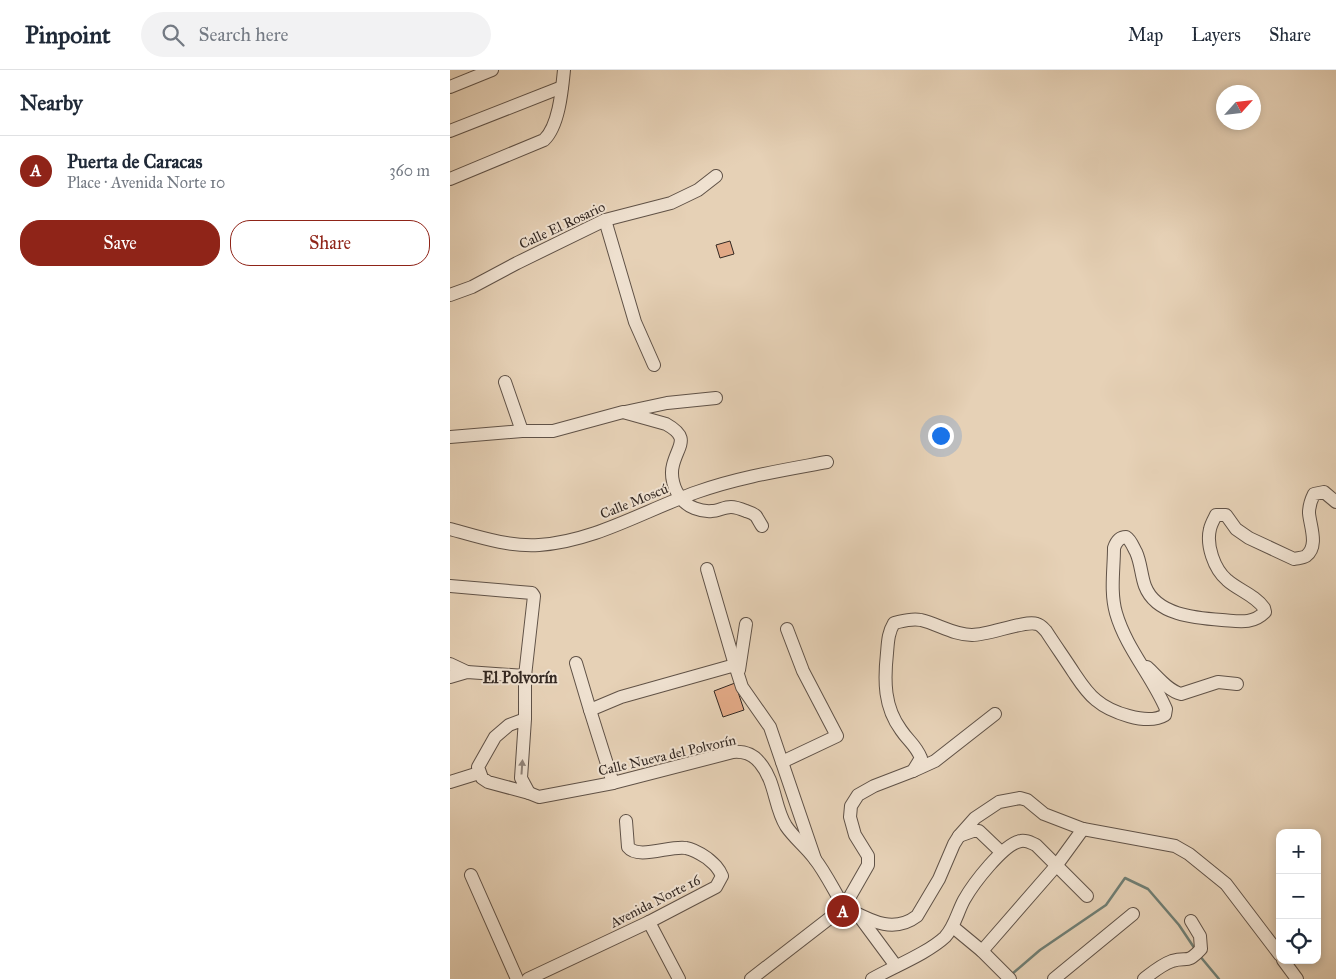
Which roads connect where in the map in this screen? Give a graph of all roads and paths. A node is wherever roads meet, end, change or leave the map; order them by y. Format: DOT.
graph roads {
  1 [pos="492,70"];
  2 [pos="564,70"];
  3 [pos="466,75"];
  4 [pos="562,86"];
  5 [pos="450,87"];
  6 [pos="450,131"];
  7 [pos="716,176"];
  8 [pos="450,179"];
  9 [pos="605,220"];
  10 [pos="450,296"];
  11 [pos="654,365"];
  12 [pos="505,382"];
  13 [pos="716,398"];
  14 [pos="623,412"];
  15 [pos="522,431"];
  16 [pos="450,437"];
  17 [pos="827,462"];
  18 [pos="681,499"];
  19 [pos="1336,502"];
  20 [pos="762,526"];
  21 [pos="450,529"];
  22 [pos="707,569"];
  23 [pos="450,586"];
  24 [pos="746,624"];
  25 [pos="787,629"];
  26 [pos="1136,657"];
  27 [pos="576,662"];
  28 [pos="450,664"];
  29 [pos="737,670"];
  30 [pos="468,672"];
  31 [pos="525,676"];
  32 [pos="450,677"];
  33 [pos="1237,684"];
  34 [pos="590,710"];
  35 [pos="995,714"];
  36 [pos="525,719"];
  37 [pos="782,762"];
  38 [pos="913,771"];
  39 [pos="479,772"];
  40 [pos="450,782"];
  41 [pos="613,783"];
  42 [pos="529,793"];
  43 [pos="626,821"];
  44 [pos="1083,830"];
  45 [pos="959,836"];
  46 [pos="1000,852"];
  47 [pos="815,859"];
  48 [pos="1056,866"];
  49 [pos="471,875"];
  50 [pos="1087,896"];
  51 [pos="844,907"];
  52 [pos="858,914"];
  53 [pos="1133,914"];
  54 [pos="1191,921"];
  55 [pos="649,922"];
  56 [pos="953,927"];
  57 [pos="1276,950"];
  58 [pos="982,951"];
  59 [pos="1286,964"];
  60 [pos="896,966"];
  61 [pos="1007,976"];
  62 [pos="517,979"];
  63 [pos="528,979"];
  64 [pos="678,979"];
  65 [pos="751,979"];
  66 [pos="872,979"];
  67 [pos="1054,979"];
  68 [pos="1144,979"];
  69 [pos="1297,979"];
  1 -- 3 [label="street"];
  2 -- 4 [label="street"];
  3 -- 5 [label="street"];
  4 -- 6 [label="street"];
  4 -- 8 [label="street"];
  7 -- 9 [label="street, Calle El Rosario"];
  9 -- 10 [label="street, Calle El Rosario"];
  9 -- 11 [label="street"];
  12 -- 15 [label="street"];
  13 -- 14 [label="street"];
  14 -- 15 [label="street"];
  14 -- 18 [label="street"];
  15 -- 16 [label="street"];
  17 -- 18 [label="street, Calle Moscú"];
  18 -- 20 [label="street"];
  18 -- 21 [label="street, Calle Moscú"];
  19 -- 26 [label="street"];
  22 -- 29 [label="street"];
  23 -- 31 [label="street"];
  24 -- 29 [label="street"];
  25 -- 37 [label="street"];
  26 -- 33 [label="street"];
  26 -- 38 [label="street"];
  27 -- 34 [label="street"];
  28 -- 30 [label="street"];
  29 -- 34 [label="street"];
  29 -- 37 [label="street"];
  30 -- 31 [label="street"];
  30 -- 32 [label="street"];
  31 -- 36 [label="street"];
  34 -- 41 [label="street"];
  35 -- 38 [label="street"];
  36 -- 39 [label="street"];
  42 -- 36 [label="street, one-way"];
  37 -- 47 [label="street"];
  38 -- 51 [label="street"];
  39 -- 40 [label="street"];
  39 -- 42 [label="street, Calle Nueva del Polvorín"];
  41 -- 42 [label="street, Calle Nueva del Polvorín"];
  41 -- 47 [label="street, Calle Nueva del Polvorín"];
  43 -- 55 [label="street, Avenida Norte 16"];
  44 -- 45 [label="street"];
  44 -- 48 [label="street"];
  44 -- 57 [label="street"];
  45 -- 46 [label="street"];
  45 -- 52 [label="street"];
  46 -- 48 [label="street"];
  46 -- 56 [label="street"];
  47 -- 51 [label="street, Calle Nueva del Polvorín"];
  48 -- 50 [label="street"];
  48 -- 58 [label="street"];
  49 -- 62 [label="street"];
  51 -- 52 [label="street"];
  51 -- 65 [label="street"];
  52 -- 60 [label="street"];
  53 -- 67 [label="street"];
  54 -- 68 [label="street"];
  55 -- 63 [label="street, Avenida Norte 16"];
  55 -- 64 [label="street"];
  56 -- 58 [label="street"];
  56 -- 60 [label="street"];
  58 -- 61 [label="street"];
  59 -- 69 [label="street"];
  60 -- 66 [label="street"];
}
